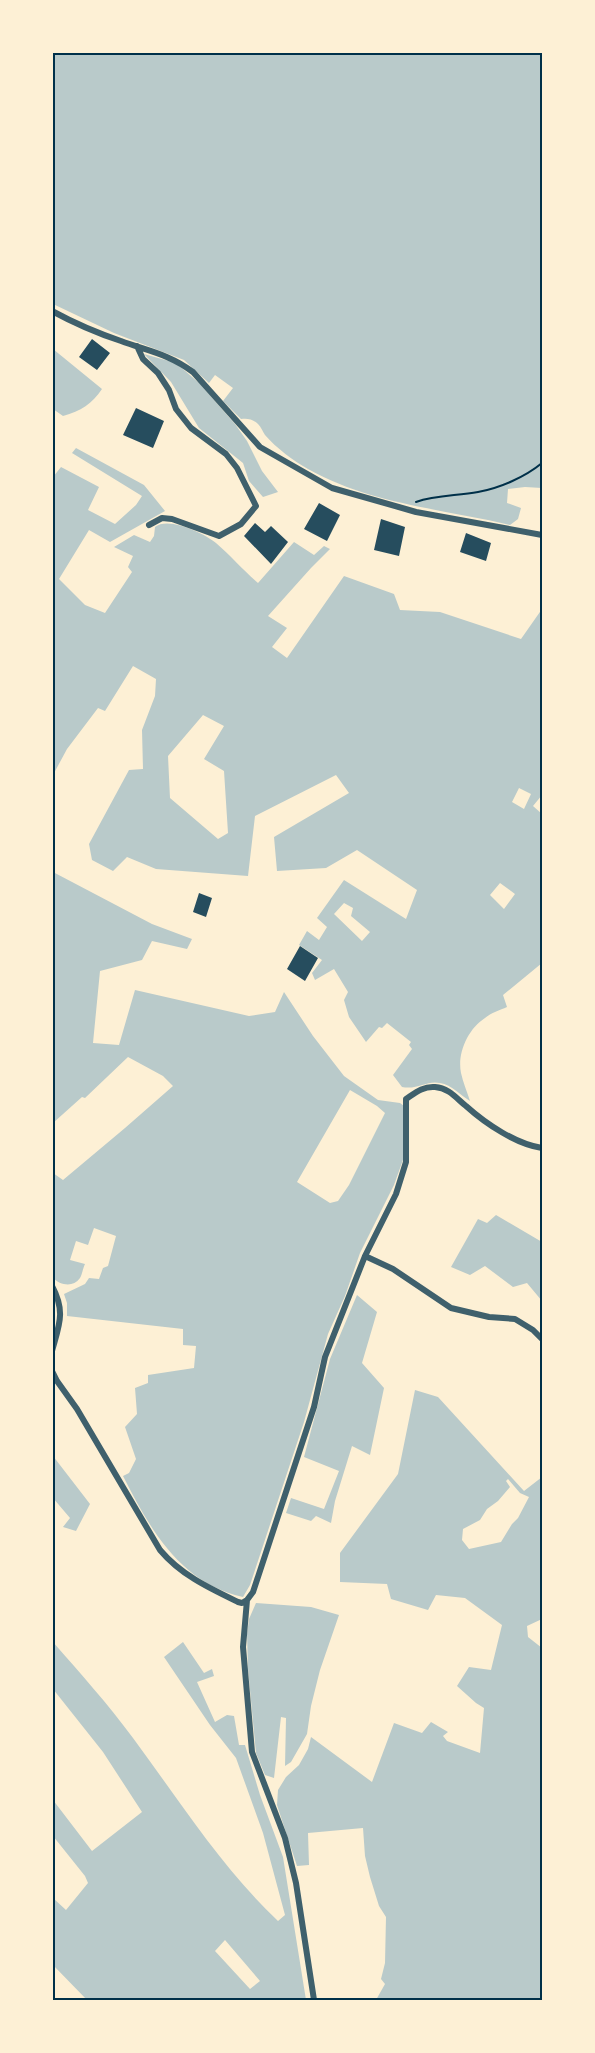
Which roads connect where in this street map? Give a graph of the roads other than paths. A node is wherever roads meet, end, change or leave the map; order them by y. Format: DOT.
graph roads {
  1 [pos="52,311"];
  2 [pos="137,346"];
  3 [pos="149,525"];
  4 [pos="543,535"];
  5 [pos="543,1148"];
  6 [pos="366,1256"];
  7 [pos="52,1286"];
  8 [pos="543,1339"];
  9 [pos="52,1351"];
  10 [pos="52,1371"];
  11 [pos="247,1600"];
  12 [pos="314,2001"];
  1 -- 2 [label="street"];
  2 -- 3 [label="street"];
  2 -- 4 [label="street"];
  5 -- 6 [label="street"];
  6 -- 8 [label="street"];
  6 -- 11 [label="street"];
  7 -- 9 [label="street"];
  10 -- 11 [label="street"];
  11 -- 12 [label="street"];
}
